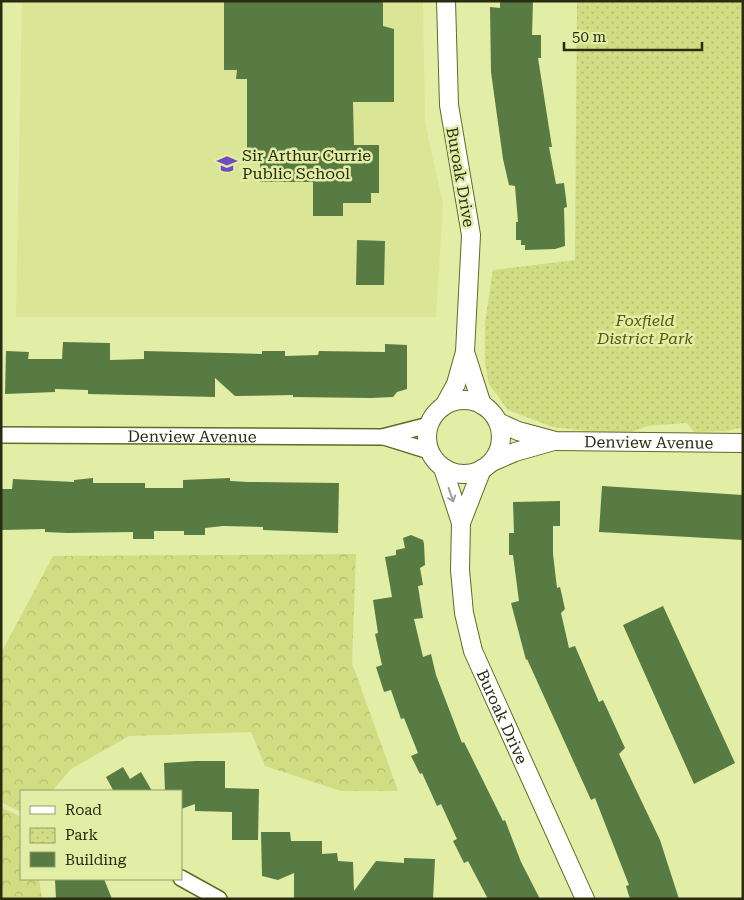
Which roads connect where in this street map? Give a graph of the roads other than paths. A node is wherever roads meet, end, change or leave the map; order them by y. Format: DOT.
graph roads {
  1 [pos="446,1"];
  2 [pos="465,352"];
  3 [pos="482,405"];
  4 [pos="444,406"];
  5 [pos="498,422"];
  6 [pos="429,425"];
  7 [pos="1,436"];
  8 [pos="382,437"];
  9 [pos="555,441"];
  10 [pos="743,443"];
  11 [pos="430,451"];
  12 [pos="487,465"];
  13 [pos="443,468"];
  14 [pos="461,523"];
  15 [pos="182,879"];
  16 [pos="219,899"];
  17 [pos="585,899"];
  1 -- 2 [label="street, Buroak Drive"];
  2 -- 3 [label="street, Buroak Drive"];
  2 -- 4 [label="street, Buroak Drive"];
  3 -- 4 [label="street"];
  3 -- 5 [label="street"];
  4 -- 6 [label="street"];
  5 -- 9 [label="street, Denview Avenue"];
  5 -- 12 [label="street"];
  6 -- 8 [label="street, Denview Avenue"];
  6 -- 11 [label="street"];
  7 -- 8 [label="street, Denview Avenue"];
  8 -- 11 [label="street, Denview Avenue"];
  9 -- 10 [label="street, Denview Avenue"];
  9 -- 12 [label="street, Denview Avenue"];
  11 -- 13 [label="street"];
  12 -- 13 [label="street"];
  12 -- 14 [label="street, Buroak Drive"];
  13 -- 14 [label="street, Buroak Drive, one-way"];
  14 -- 17 [label="street, Buroak Drive"];
  15 -- 16 [label="street"];
}
